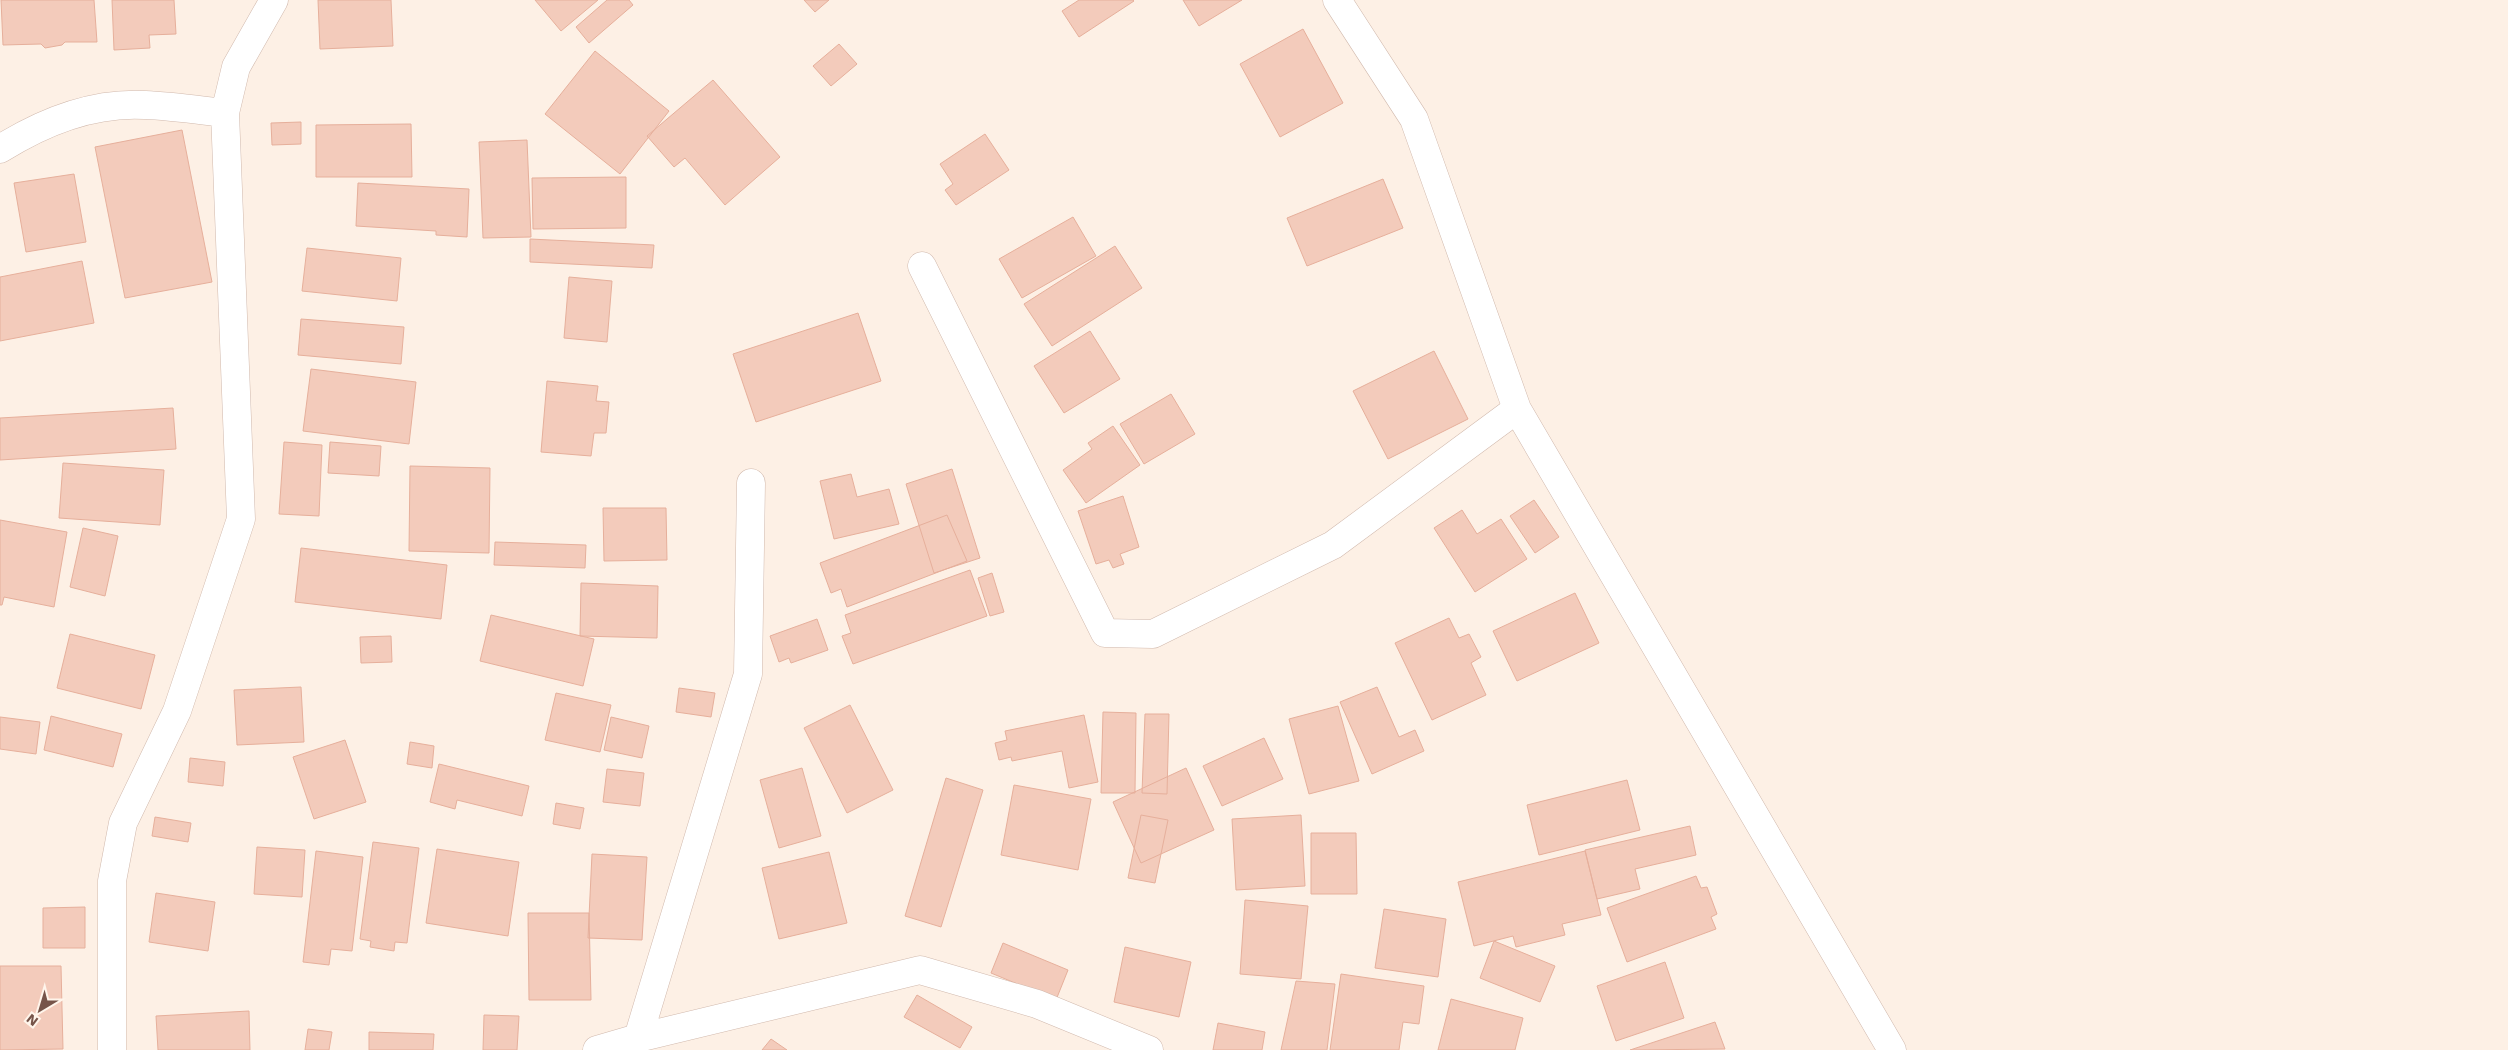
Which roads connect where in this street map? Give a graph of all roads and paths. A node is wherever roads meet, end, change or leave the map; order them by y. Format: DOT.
graph roads {
  1 [pos="274,0"];
  2 [pos="1337,0"];
  3 [pos="225,113"];
  4 [pos="0,149"];
  5 [pos="922,266"];
  6 [pos="1517,410"];
  7 [pos="751,483"];
  8 [pos="638,1038"];
  9 [pos="112,1050"];
  10 [pos="597,1050"];
  11 [pos="1150,1050"];
  12 [pos="1892,1050"];
  1 -- 3 [label="street"];
  2 -- 6 [label="street"];
  3 -- 4 [label="street"];
  3 -- 9 [label="street"];
  5 -- 6 [label="street"];
  6 -- 12 [label="street"];
  7 -- 8 [label="street"];
  8 -- 10 [label="street"];
  8 -- 11 [label="street"];
}
